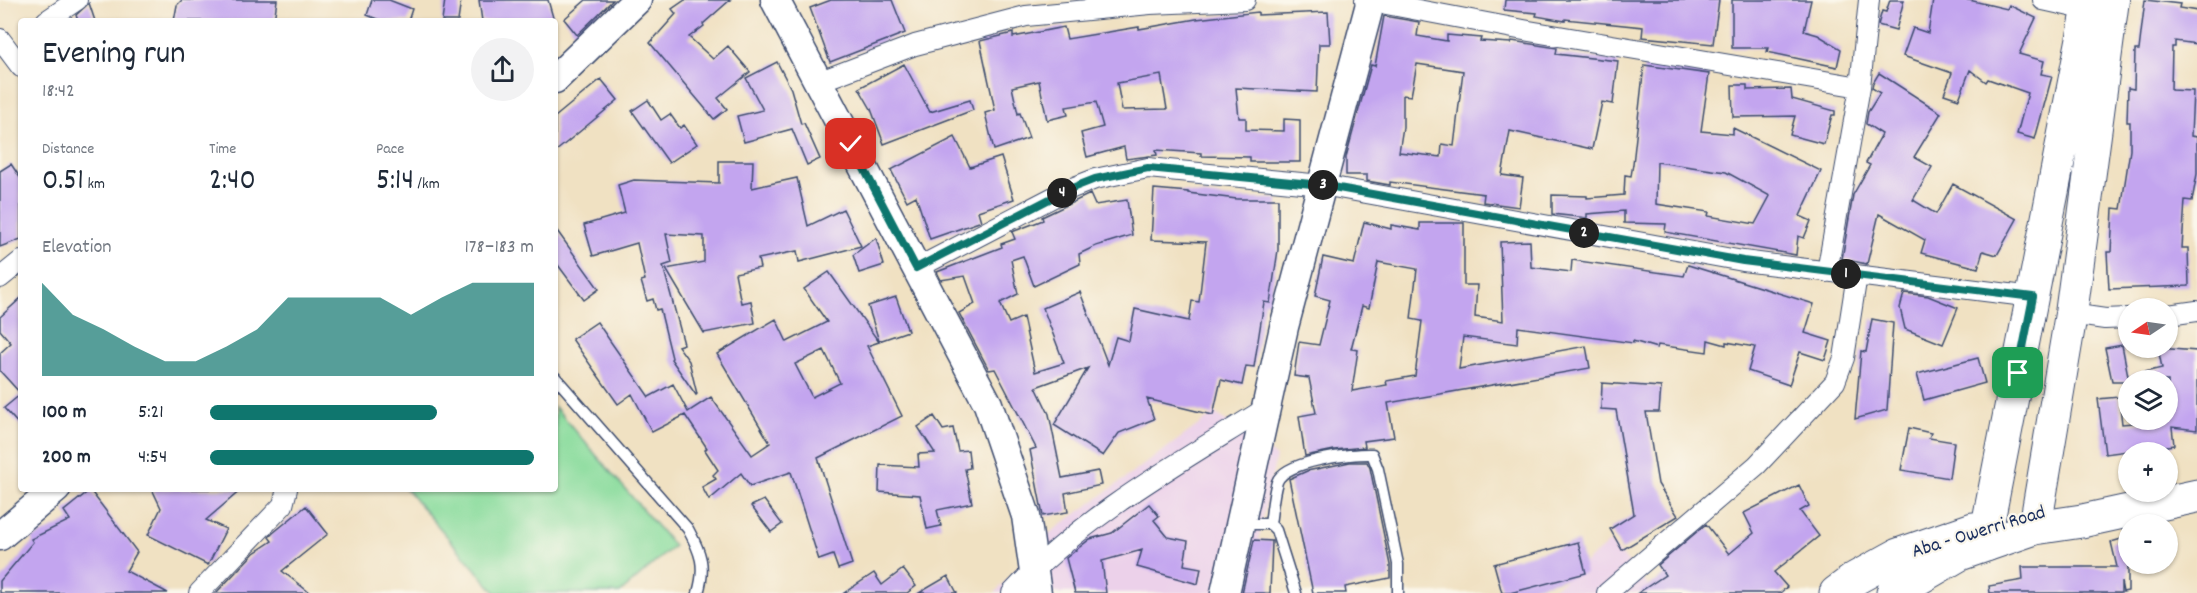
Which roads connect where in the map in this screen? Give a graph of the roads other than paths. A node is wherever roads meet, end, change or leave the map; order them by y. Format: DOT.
graph roads {
  1 [pos="77,0"];
  2 [pos="637,0"];
  3 [pos="775,0"];
  4 [pos="1245,0"];
  5 [pos="1365,0"];
  6 [pos="1371,0"];
  7 [pos="1869,0"];
  8 [pos="2043,0"];
  9 [pos="2097,3"];
  10 [pos="50,18"];
  11 [pos="7,44"];
  12 [pos="18,62"];
  13 [pos="558,76"];
  14 [pos="818,82"];
  15 [pos="1860,87"];
  16 [pos="1322,185"];
  17 [pos="18,263"];
  18 [pos="916,268"];
  19 [pos="1827,272"];
  20 [pos="1857,275"];
  21 [pos="0,278"];
  22 [pos="2033,297"];
  23 [pos="2197,311"];
  24 [pos="2071,314"];
  25 [pos="2178,314"];
  26 [pos="2118,318"];
  27 [pos="558,380"];
  28 [pos="1268,406"];
  29 [pos="2197,474"];
  30 [pos="2178,478"];
  31 [pos="52,492"];
  32 [pos="286,492"];
  33 [pos="2118,492"];
  34 [pos="2197,496"];
  35 [pos="2036,519"];
  36 [pos="1270,524"];
  37 [pos="1240,525"];
  38 [pos="1988,534"];
  39 [pos="0,536"];
  40 [pos="1035,582"];
  41 [pos="199,593"];
  42 [pos="698,593"];
  43 [pos="1012,593"];
  44 [pos="1224,593"];
  45 [pos="1296,593"];
  46 [pos="1398,593"];
  47 [pos="1607,593"];
  48 [pos="1836,593"];
  49 [pos="1893,593"];
  1 -- 10 [label="street"];
  2 -- 13 [label="street"];
  3 -- 14 [label="street"];
  4 -- 14 [label="street"];
  5 -- 6 [label="street"];
  6 -- 15 [label="street"];
  6 -- 16 [label="street"];
  7 -- 15 [label="street"];
  8 -- 9 [label="street"];
  9 -- 22 [label="main road"];
  9 -- 24 [label="main road"];
  11 -- 12 [label="street"];
  14 -- 18 [label="street"];
  15 -- 19 [label="street"];
  16 -- 18 [label="street"];
  16 -- 19 [label="street"];
  16 -- 28 [label="street"];
  17 -- 21 [label="street"];
  18 -- 40 [label="street"];
  19 -- 20 [label="street"];
  20 -- 22 [label="street"];
  20 -- 47 [label="street"];
  22 -- 38 [label="main road"];
  23 -- 25 [label="street"];
  24 -- 26 [label="street"];
  24 -- 35 [label="main road"];
  27 -- 42 [label="lane"];
  28 -- 37 [label="street"];
  28 -- 40 [label="street"];
  29 -- 30 [label="highway"];
  31 -- 39 [label="street"];
  32 -- 41 [label="street"];
  33 -- 35 [label="highway, Aba - Owerri Road"];
  34 -- 35 [label="highway, Aba - Owerri Road"];
  35 -- 38 [label="highway, Aba - Owerri Road"];
  36 -- 37 [label="lane"];
  36 -- 45 [label="lane"];
  36 -- 46 [label="lane"];
  37 -- 44 [label="street"];
  38 -- 48 [label="highway, Aba - Owerri Road"];
  38 -- 49 [label="highway, Aba - Owerri Road"];
  40 -- 43 [label="street"];
}
